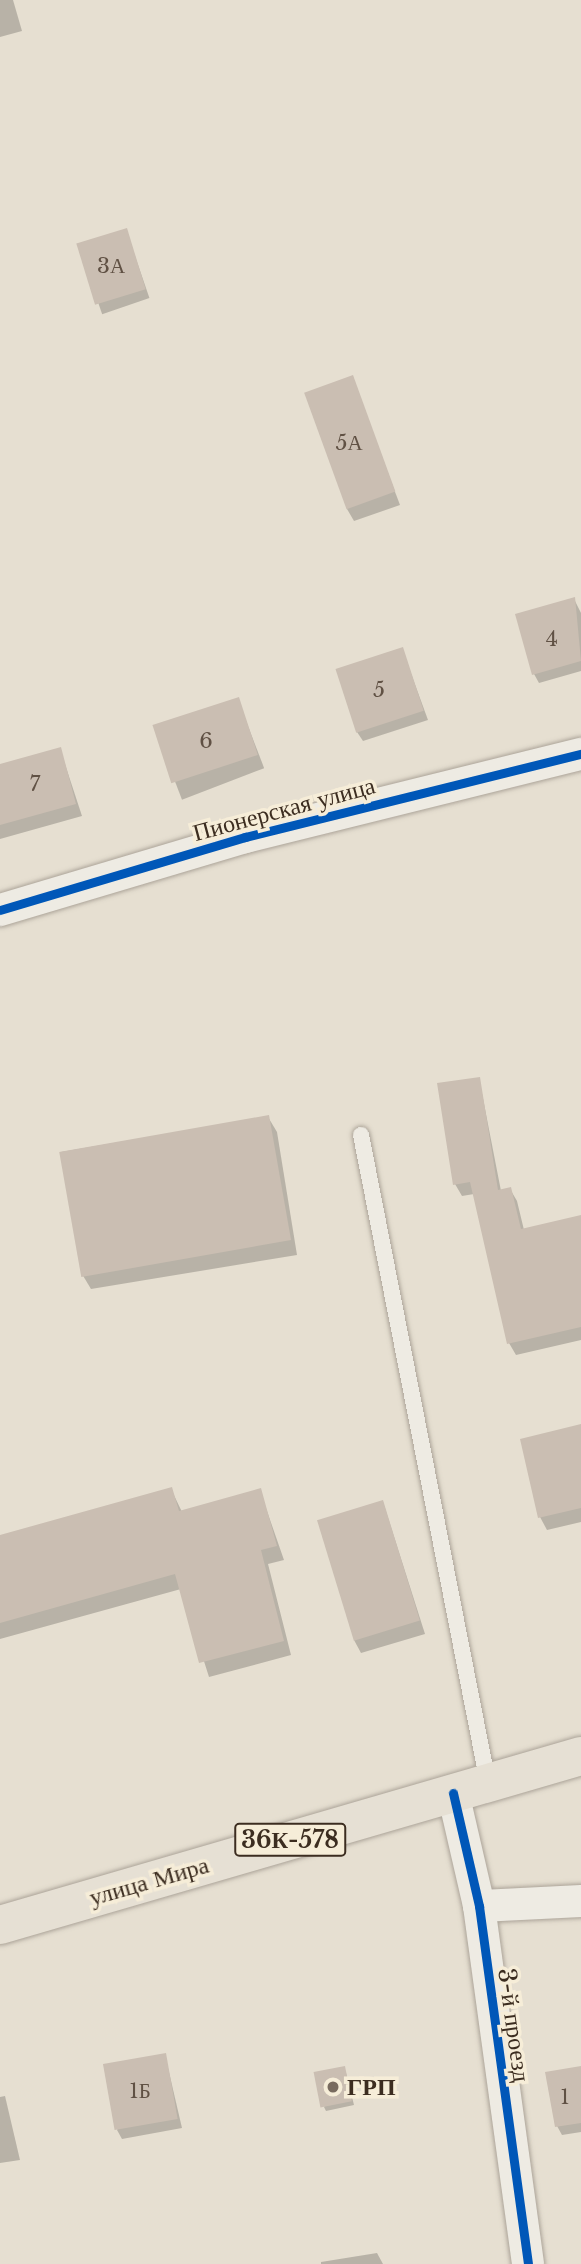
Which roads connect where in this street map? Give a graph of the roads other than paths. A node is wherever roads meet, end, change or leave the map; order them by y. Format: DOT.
graph roads {
  1 [pos="581,754"];
  2 [pos="0,910"];
  3 [pos="361,1135"];
  4 [pos="581,1756"];
  5 [pos="470,1788"];
  6 [pos="581,1901"];
  7 [pos="479,1906"];
  8 [pos="0,1925"];
  9 [pos="528,2264"];
  1 -- 2 [label="street, Пионерская улица"];
  3 -- 5 [label="lane"];
  4 -- 5 [label="main road, улица Мира / 36К-578"];
  5 -- 7 [label="street, 3-й проезд"];
  5 -- 8 [label="main road, улица Мира / 36К-578"];
  6 -- 7 [label="street"];
  7 -- 9 [label="street, 3-й проезд"];
}
